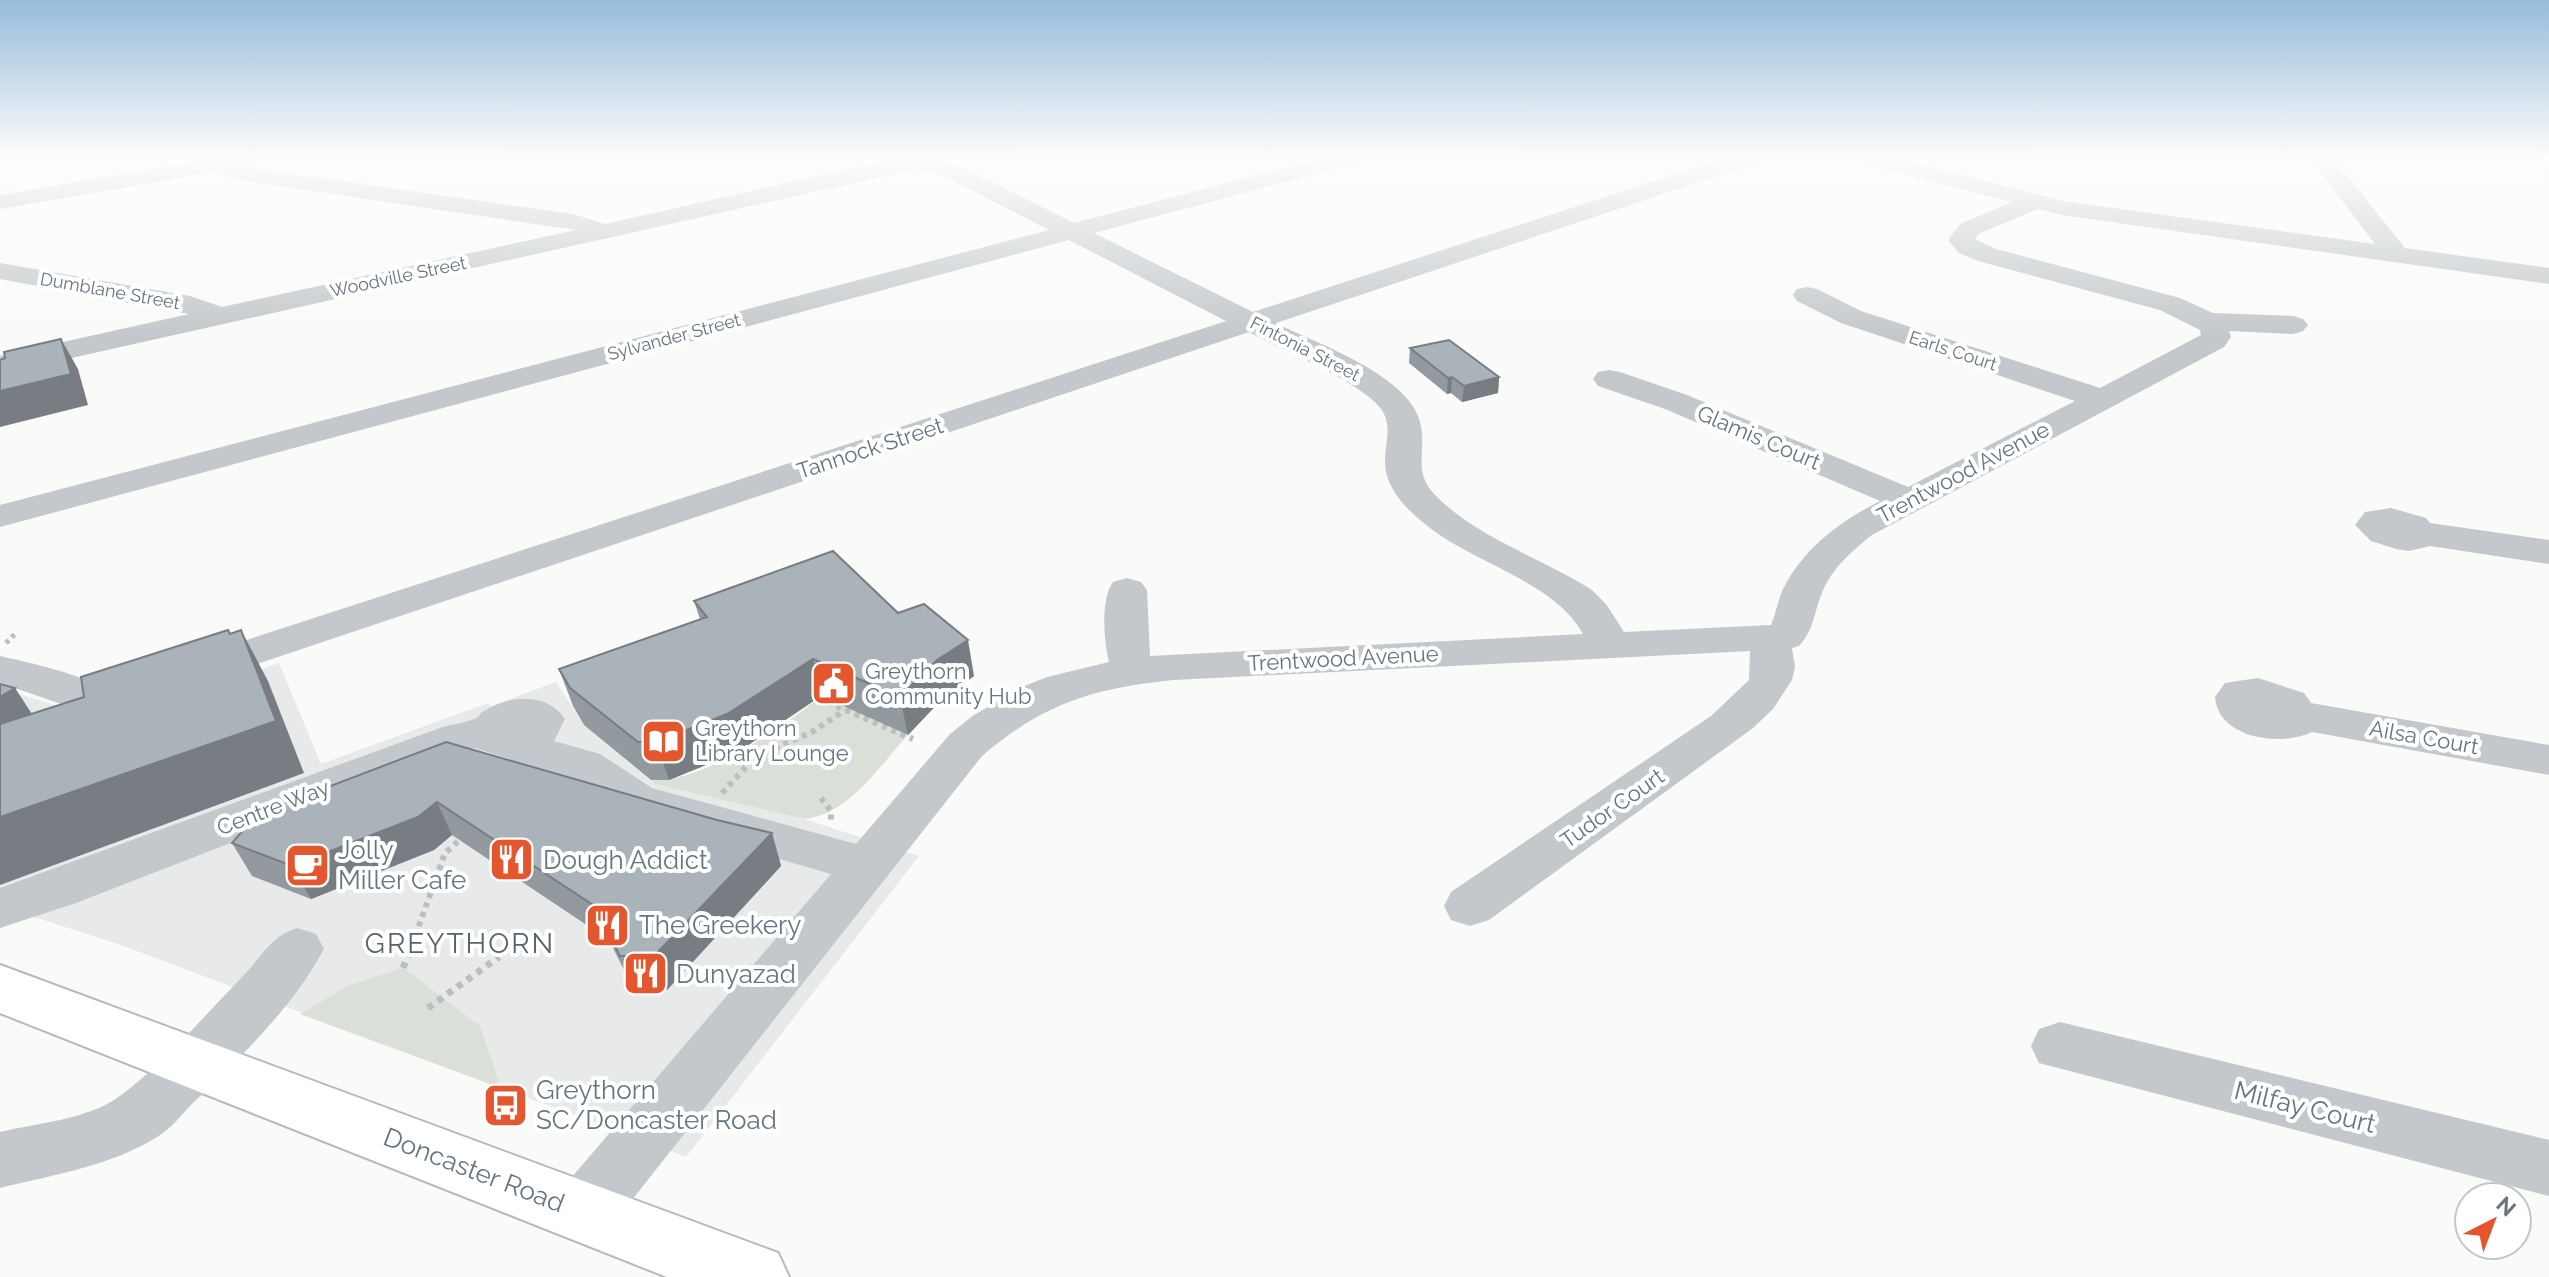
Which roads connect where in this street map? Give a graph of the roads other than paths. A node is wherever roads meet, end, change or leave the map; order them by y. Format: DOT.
graph roads {
  1 [pos="549,218"];
  2 [pos="665,218"];
  3 [pos="1044,218"];
  4 [pos="1126,218"];
  5 [pos="1568,218"];
  6 [pos="1996,218"];
  7 [pos="2141,218"];
  8 [pos="2368,218"];
  9 [pos="602,232"];
  10 [pos="1072,232"];
  11 [pos="2397,255"];
  12 [pos="0,271"];
  13 [pos="2549,276"];
  14 [pos="1807,295"];
  15 [pos="216,317"];
  16 [pos="2208,321"];
  17 [pos="1252,322"];
  18 [pos="2293,325"];
  19 [pos="0,365"];
  20 [pos="1609,379"];
  21 [pos="2102,399"];
  22 [pos="1907,500"];
  23 [pos="9,506"];
  24 [pos="2421,533"];
  25 [pos="2549,552"];
  26 [pos="1127,590"];
  27 [pos="1747,640"];
  28 [pos="1610,645"];
  29 [pos="0,669"];
  30 [pos="1132,670"];
  31 [pos="169,679"];
  32 [pos="2299,715"];
  33 [pos="60,722"];
  34 [pos="2549,760"];
  35 [pos="867,866"];
  36 [pos="58,889"];
  37 [pos="1470,906"];
  38 [pos="0,908"];
  39 [pos="0,928"];
  40 [pos="297,949"];
  41 [pos="0,988"];
  42 [pos="2060,1046"];
  43 [pos="196,1063"];
  44 [pos="0,1160"];
  45 [pos="2549,1168"];
  46 [pos="583,1212"];
  47 [pos="753,1277"];
  1 -- 9 [label="street"];
  2 -- 9 [label="street, Woodville Street"];
  3 -- 10 [label="street, Fintonia Street"];
  4 -- 10 [label="street, Sylvander Street"];
  5 -- 17 [label="street, Tannock Street"];
  6 -- 16 [label="street"];
  7 -- 11 [label="street"];
  8 -- 11 [label="street"];
  9 -- 15 [label="street, Woodville Street"];
  10 -- 17 [label="street, Fintonia Street"];
  10 -- 23 [label="street, Sylvander Street"];
  11 -- 13 [label="street"];
  12 -- 15 [label="street, Dumblane Street"];
  14 -- 21 [label="street, Earls Court"];
  15 -- 19 [label="street, Woodville Street"];
  16 -- 18 [label="street"];
  16 -- 21 [label="street, Trentwood Avenue"];
  17 -- 28 [label="street, Fintonia Street"];
  17 -- 31 [label="street, Tannock Street"];
  20 -- 22 [label="street, Glamis Court"];
  21 -- 22 [label="street, Trentwood Avenue"];
  22 -- 27 [label="street, Trentwood Avenue"];
  24 -- 25 [label="street"];
  26 -- 30 [label="street"];
  27 -- 28 [label="street, Trentwood Avenue"];
  27 -- 37 [label="street, Tudor Court"];
  28 -- 30 [label="street, Trentwood Avenue"];
  29 -- 33 [label="street"];
  30 -- 35 [label="street, Trentwood Avenue"];
  32 -- 34 [label="street, Ailsa Court"];
  35 -- 36 [label="street, Centre Way"];
  35 -- 46 [label="street, Trentwood Avenue"];
  36 -- 38 [label="street, Centre Way"];
  36 -- 39 [label="street, Centre Way"];
  40 -- 43 [label="street"];
  41 -- 43 [label="main road, Doncaster Road"];
  42 -- 45 [label="street, Milfay Court"];
  43 -- 44 [label="street"];
  43 -- 46 [label="main road, Doncaster Road"];
  46 -- 47 [label="main road, Doncaster Road"];
}
